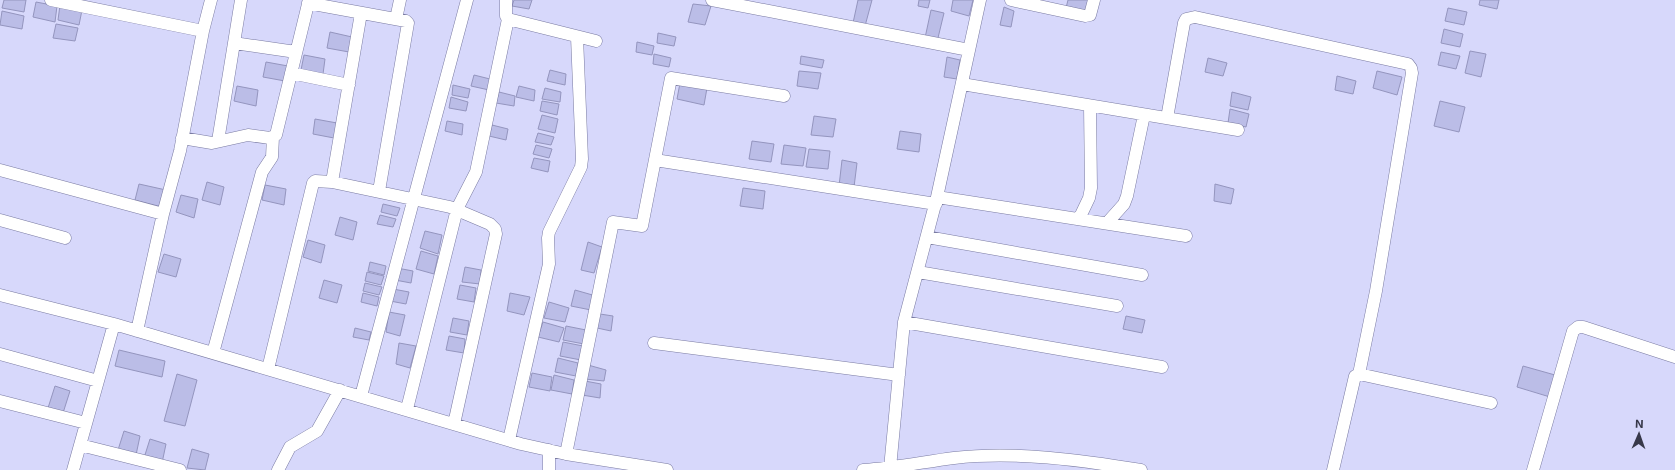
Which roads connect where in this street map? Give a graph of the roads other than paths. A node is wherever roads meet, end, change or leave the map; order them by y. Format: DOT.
graph roads {
  1 [pos="51,0"];
  2 [pos="211,0"];
  3 [pos="241,0"];
  4 [pos="400,0"];
  5 [pos="467,0"];
  6 [pos="506,0"];
  7 [pos="712,0"];
  8 [pos="980,0"];
  9 [pos="1011,0"];
  10 [pos="1094,0"];
  11 [pos="308,1"];
  12 [pos="1037,3"];
  13 [pos="361,13"];
  14 [pos="396,19"];
  15 [pos="508,19"];
  16 [pos="203,31"];
  17 [pos="577,37"];
  18 [pos="596,41"];
  19 [pos="234,43"];
  20 [pos="970,50"];
  21 [pos="296,52"];
  22 [pos="291,73"];
  23 [pos="962,84"];
  24 [pos="348,85"];
  25 [pos="784,96"];
  26 [pos="1090,106"];
  27 [pos="1144,114"];
  28 [pos="1167,118"];
  29 [pos="1238,130"];
  30 [pos="273,137"];
  31 [pos="182,138"];
  32 [pos="218,141"];
  33 [pos="655,160"];
  34 [pos="0,170"];
  35 [pos="332,182"];
  36 [pos="379,191"];
  37 [pos="413,199"];
  38 [pos="936,200"];
  39 [pos="457,209"];
  40 [pos="163,214"];
  41 [pos="1079,219"];
  42 [pos="0,220"];
  43 [pos="1107,223"];
  44 [pos="1186,236"];
  45 [pos="927,237"];
  46 [pos="65,238"];
  47 [pos="918,272"];
  48 [pos="1142,275"];
  49 [pos="0,295"];
  50 [pos="1117,306"];
  51 [pos="904,322"];
  52 [pos="114,324"];
  53 [pos="137,330"];
  54 [pos="654,343"];
  55 [pos="213,353"];
  56 [pos="0,354"];
  57 [pos="1675,356"];
  58 [pos="1162,366"];
  59 [pos="268,369"];
  60 [pos="1359,374"];
  61 [pos="899,375"];
  62 [pos="98,381"];
  63 [pos="340,390"];
  64 [pos="361,396"];
  65 [pos="0,401"];
  66 [pos="1490,403"];
  67 [pos="407,410"];
  68 [pos="86,423"];
  69 [pos="454,424"];
  70 [pos="509,440"];
  71 [pos="80,445"];
  72 [pos="549,450"];
  73 [pos="566,454"];
  74 [pos="890,468"];
  75 [pos="73,470"];
  76 [pos="180,470"];
  77 [pos="278,470"];
  78 [pos="549,470"];
  79 [pos="667,470"];
  80 [pos="863,470"];
  81 [pos="1141,470"];
  82 [pos="1333,470"];
  83 [pos="1533,470"];
  1 -- 16 [label="street"];
  2 -- 16 [label="street"];
  3 -- 19 [label="street"];
  4 -- 14 [label="street"];
  5 -- 37 [label="street"];
  6 -- 15 [label="street"];
  7 -- 20 [label="street"];
  8 -- 20 [label="street"];
  9 -- 12 [label="street"];
  10 -- 12 [label="street"];
  11 -- 13 [label="street"];
  11 -- 21 [label="street"];
  13 -- 14 [label="street"];
  13 -- 24 [label="street"];
  14 -- 36 [label="street"];
  15 -- 17 [label="street"];
  15 -- 39 [label="street"];
  16 -- 31 [label="street"];
  17 -- 18 [label="street"];
  17 -- 70 [label="street"];
  19 -- 21 [label="street"];
  19 -- 32 [label="street"];
  20 -- 23 [label="street"];
  21 -- 22 [label="street"];
  22 -- 24 [label="street"];
  22 -- 30 [label="street"];
  23 -- 26 [label="street"];
  23 -- 38 [label="street"];
  24 -- 35 [label="street"];
  25 -- 33 [label="street"];
  26 -- 27 [label="street"];
  26 -- 41 [label="street"];
  27 -- 28 [label="street"];
  27 -- 43 [label="street"];
  28 -- 29 [label="street"];
  28 -- 60 [label="street"];
  30 -- 32 [label="street"];
  30 -- 55 [label="street"];
  31 -- 32 [label="street"];
  31 -- 40 [label="street"];
  33 -- 38 [label="street"];
  33 -- 73 [label="street"];
  34 -- 40 [label="street"];
  35 -- 36 [label="street"];
  35 -- 59 [label="street"];
  36 -- 37 [label="street"];
  37 -- 39 [label="street"];
  37 -- 64 [label="street"];
  38 -- 41 [label="street"];
  38 -- 45 [label="street"];
  39 -- 67 [label="street"];
  39 -- 69 [label="street"];
  40 -- 53 [label="street"];
  41 -- 43 [label="street"];
  42 -- 46 [label="street"];
  43 -- 44 [label="street"];
  45 -- 47 [label="street"];
  45 -- 48 [label="street"];
  47 -- 50 [label="street"];
  47 -- 51 [label="street"];
  49 -- 52 [label="street"];
  51 -- 58 [label="street"];
  51 -- 61 [label="street"];
  52 -- 53 [label="street"];
  52 -- 62 [label="street"];
  53 -- 55 [label="street"];
  54 -- 61 [label="street"];
  55 -- 59 [label="street"];
  56 -- 62 [label="street"];
  57 -- 83 [label="street"];
  59 -- 63 [label="street"];
  60 -- 66 [label="street"];
  60 -- 82 [label="street"];
  61 -- 74 [label="street"];
  62 -- 68 [label="street"];
  63 -- 64 [label="street"];
  63 -- 77 [label="street"];
  64 -- 67 [label="street"];
  65 -- 68 [label="street"];
  67 -- 69 [label="street"];
  68 -- 71 [label="street"];
  69 -- 70 [label="street"];
  70 -- 72 [label="street"];
  71 -- 75 [label="street"];
  71 -- 76 [label="street"];
  72 -- 73 [label="street"];
  72 -- 78 [label="street"];
  73 -- 79 [label="street"];
  74 -- 80 [label="street"];
  74 -- 81 [label="street"];
}
